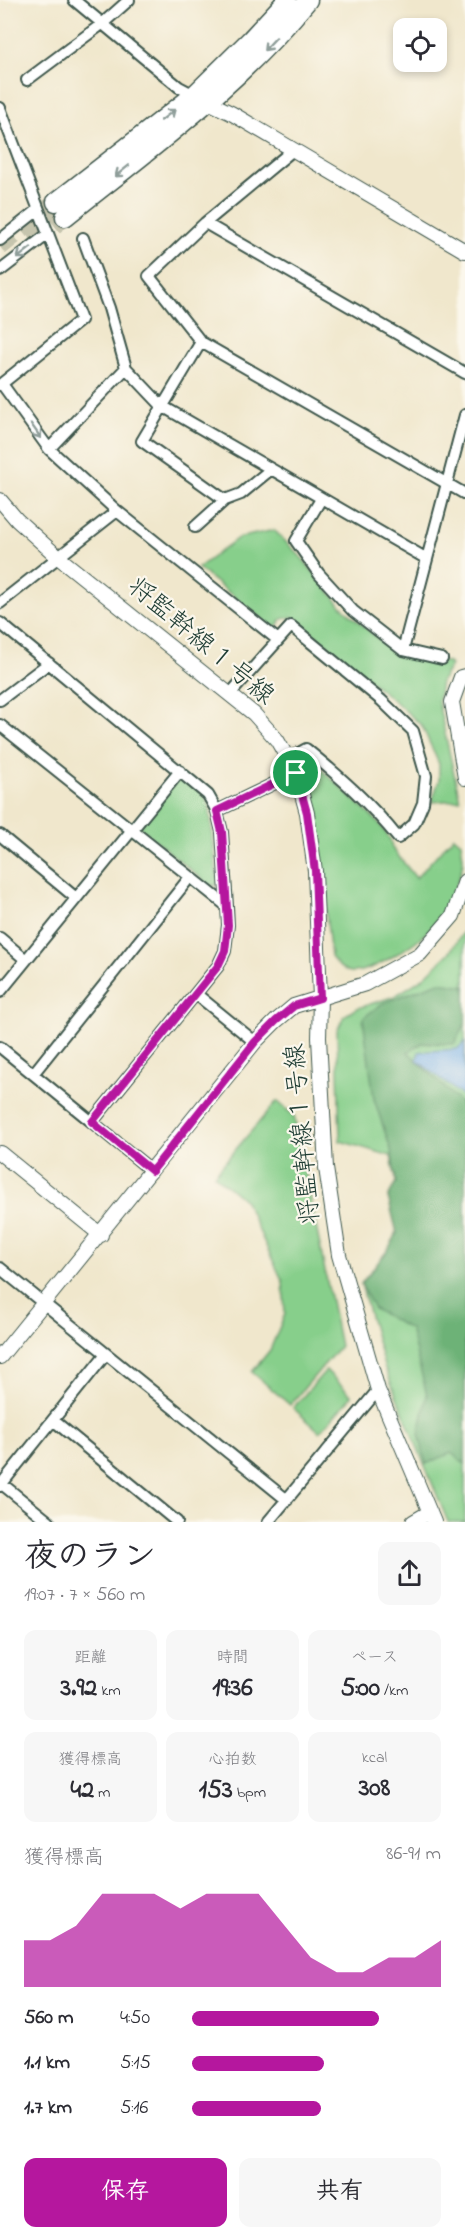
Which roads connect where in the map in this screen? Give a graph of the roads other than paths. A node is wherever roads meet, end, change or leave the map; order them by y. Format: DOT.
graph roads {
  1 [pos="74,0"];
  2 [pos="129,0"];
  3 [pos="287,0"];
  4 [pos="308,0"];
  5 [pos="102,24"];
  6 [pos="27,80"];
  7 [pos="202,98"];
  8 [pos="0,108"];
  9 [pos="293,150"];
  10 [pos="38,210"];
  11 [pos="60,210"];
  12 [pos="205,223"];
  13 [pos="48,234"];
  14 [pos="84,238"];
  15 [pos="0,240"];
  16 [pos="465,251"];
  17 [pos="0,271"];
  18 [pos="201,342"];
  19 [pos="126,368"];
  20 [pos="465,373"];
  21 [pos="1,384"];
  22 [pos="162,406"];
  23 [pos="465,415"];
  24 [pos="49,449"];
  25 [pos="270,470"];
  26 [pos="447,484"];
  27 [pos="465,494"];
  28 [pos="321,499"];
  29 [pos="0,500"];
  30 [pos="225,500"];
  31 [pos="117,511"];
  32 [pos="195,527"];
  33 [pos="58,557"];
  34 [pos="427,559"];
  35 [pos="0,603"];
  36 [pos="0,623"];
  37 [pos="278,639"];
  38 [pos="403,650"];
  39 [pos="442,659"];
  40 [pos="49,663"];
  41 [pos="465,676"];
  42 [pos="230,694"];
  43 [pos="0,699"];
  44 [pos="0,725"];
  45 [pos="288,759"];
  46 [pos="180,771"];
  47 [pos="296,773"];
  48 [pos="465,778"];
  49 [pos="217,811"];
  50 [pos="131,831"];
  51 [pos="0,835"];
  52 [pos="190,878"];
  53 [pos="465,880"];
  54 [pos="76,898"];
  55 [pos="227,906"];
  56 [pos="0,938"];
  57 [pos="26,960"];
  58 [pos="0,992"];
  59 [pos="196,994"];
  60 [pos="320,998"];
  61 [pos="255,1042"];
  62 [pos="0,1047"];
  63 [pos="33,1074"];
  64 [pos="92,1122"];
  65 [pos="0,1153"];
  66 [pos="152,1171"];
  67 [pos="101,1235"];
  68 [pos="0,1268"];
  69 [pos="43,1305"];
  70 [pos="105,1355"];
  71 [pos="0,1357"];
  72 [pos="378,1390"];
  73 [pos="53,1420"];
  74 [pos="1,1485"];
  75 [pos="287,1500"];
  76 [pos="432,1517"];
  77 [pos="49,1522"];
  78 [pos="177,1522"];
  79 [pos="268,1522"];
  80 [pos="413,1522"];
  1 -- 5 [label="street"];
  2 -- 5 [label="street"];
  3 -- 7 [label="main road"];
  4 -- 7 [label="main road, one-way"];
  5 -- 6 [label="street"];
  5 -- 7 [label="street"];
  7 -- 9 [label="street"];
  7 -- 11 [label="main road"];
  8 -- 10 [label="street"];
  9 -- 12 [label="street"];
  9 -- 16 [label="street"];
  10 -- 13 [label="street"];
  10 -- 15 [label="street"];
  12 -- 18 [label="street"];
  12 -- 20 [label="street"];
  13 -- 17 [label="street, one-way"];
  13 -- 21 [label="street"];
  14 -- 19 [label="street"];
  18 -- 22 [label="street"];
  18 -- 26 [label="street"];
  19 -- 22 [label="street"];
  19 -- 24 [label="street"];
  21 -- 24 [label="street, one-way"];
  22 -- 25 [label="street"];
  22 -- 30 [label="street"];
  23 -- 26 [label="street"];
  24 -- 31 [label="street"];
  25 -- 28 [label="street"];
  25 -- 30 [label="street"];
  26 -- 27 [label="street"];
  26 -- 34 [label="street"];
  28 -- 34 [label="street"];
  28 -- 38 [label="street"];
  29 -- 33 [label="street, 将監幹線１号線"];
  30 -- 32 [label="street"];
  31 -- 33 [label="street"];
  31 -- 37 [label="street"];
  33 -- 35 [label="street"];
  33 -- 42 [label="street, 将監幹線１号線"];
  34 -- 38 [label="street"];
  36 -- 40 [label="street"];
  37 -- 42 [label="street"];
  37 -- 45 [label="street"];
  38 -- 39 [label="street"];
  40 -- 43 [label="street"];
  40 -- 46 [label="street"];
  41 -- 48 [label="street"];
  42 -- 45 [label="street, 将監幹線１号線"];
  44 -- 50 [label="street"];
  45 -- 47 [label="street, 将監幹線１号線"];
  46 -- 49 [label="street"];
  46 -- 50 [label="street"];
  47 -- 49 [label="street"];
  47 -- 60 [label="street, 将監幹線１号線"];
  49 -- 55 [label="street"];
  50 -- 52 [label="street"];
  50 -- 54 [label="street"];
  51 -- 54 [label="street"];
  52 -- 55 [label="street"];
  52 -- 63 [label="street"];
  53 -- 60 [label="street"];
  54 -- 57 [label="street"];
  55 -- 59 [label="street"];
  56 -- 57 [label="street"];
  57 -- 58 [label="street"];
  59 -- 61 [label="street"];
  59 -- 64 [label="street"];
  60 -- 61 [label="street"];
  60 -- 72 [label="street, 将監幹線１号線"];
  61 -- 66 [label="street"];
  62 -- 63 [label="street"];
  63 -- 64 [label="street"];
  64 -- 66 [label="street"];
  65 -- 67 [label="street"];
  66 -- 67 [label="street"];
  67 -- 69 [label="street"];
  68 -- 69 [label="street"];
  69 -- 70 [label="street"];
  69 -- 71 [label="street"];
  70 -- 73 [label="street"];
  70 -- 75 [label="street"];
  72 -- 75 [label="street"];
  72 -- 76 [label="street, 将監幹線１号線"];
  73 -- 74 [label="street"];
  73 -- 78 [label="street"];
  74 -- 77 [label="street"];
  75 -- 79 [label="street"];
  76 -- 80 [label="street"];
}
